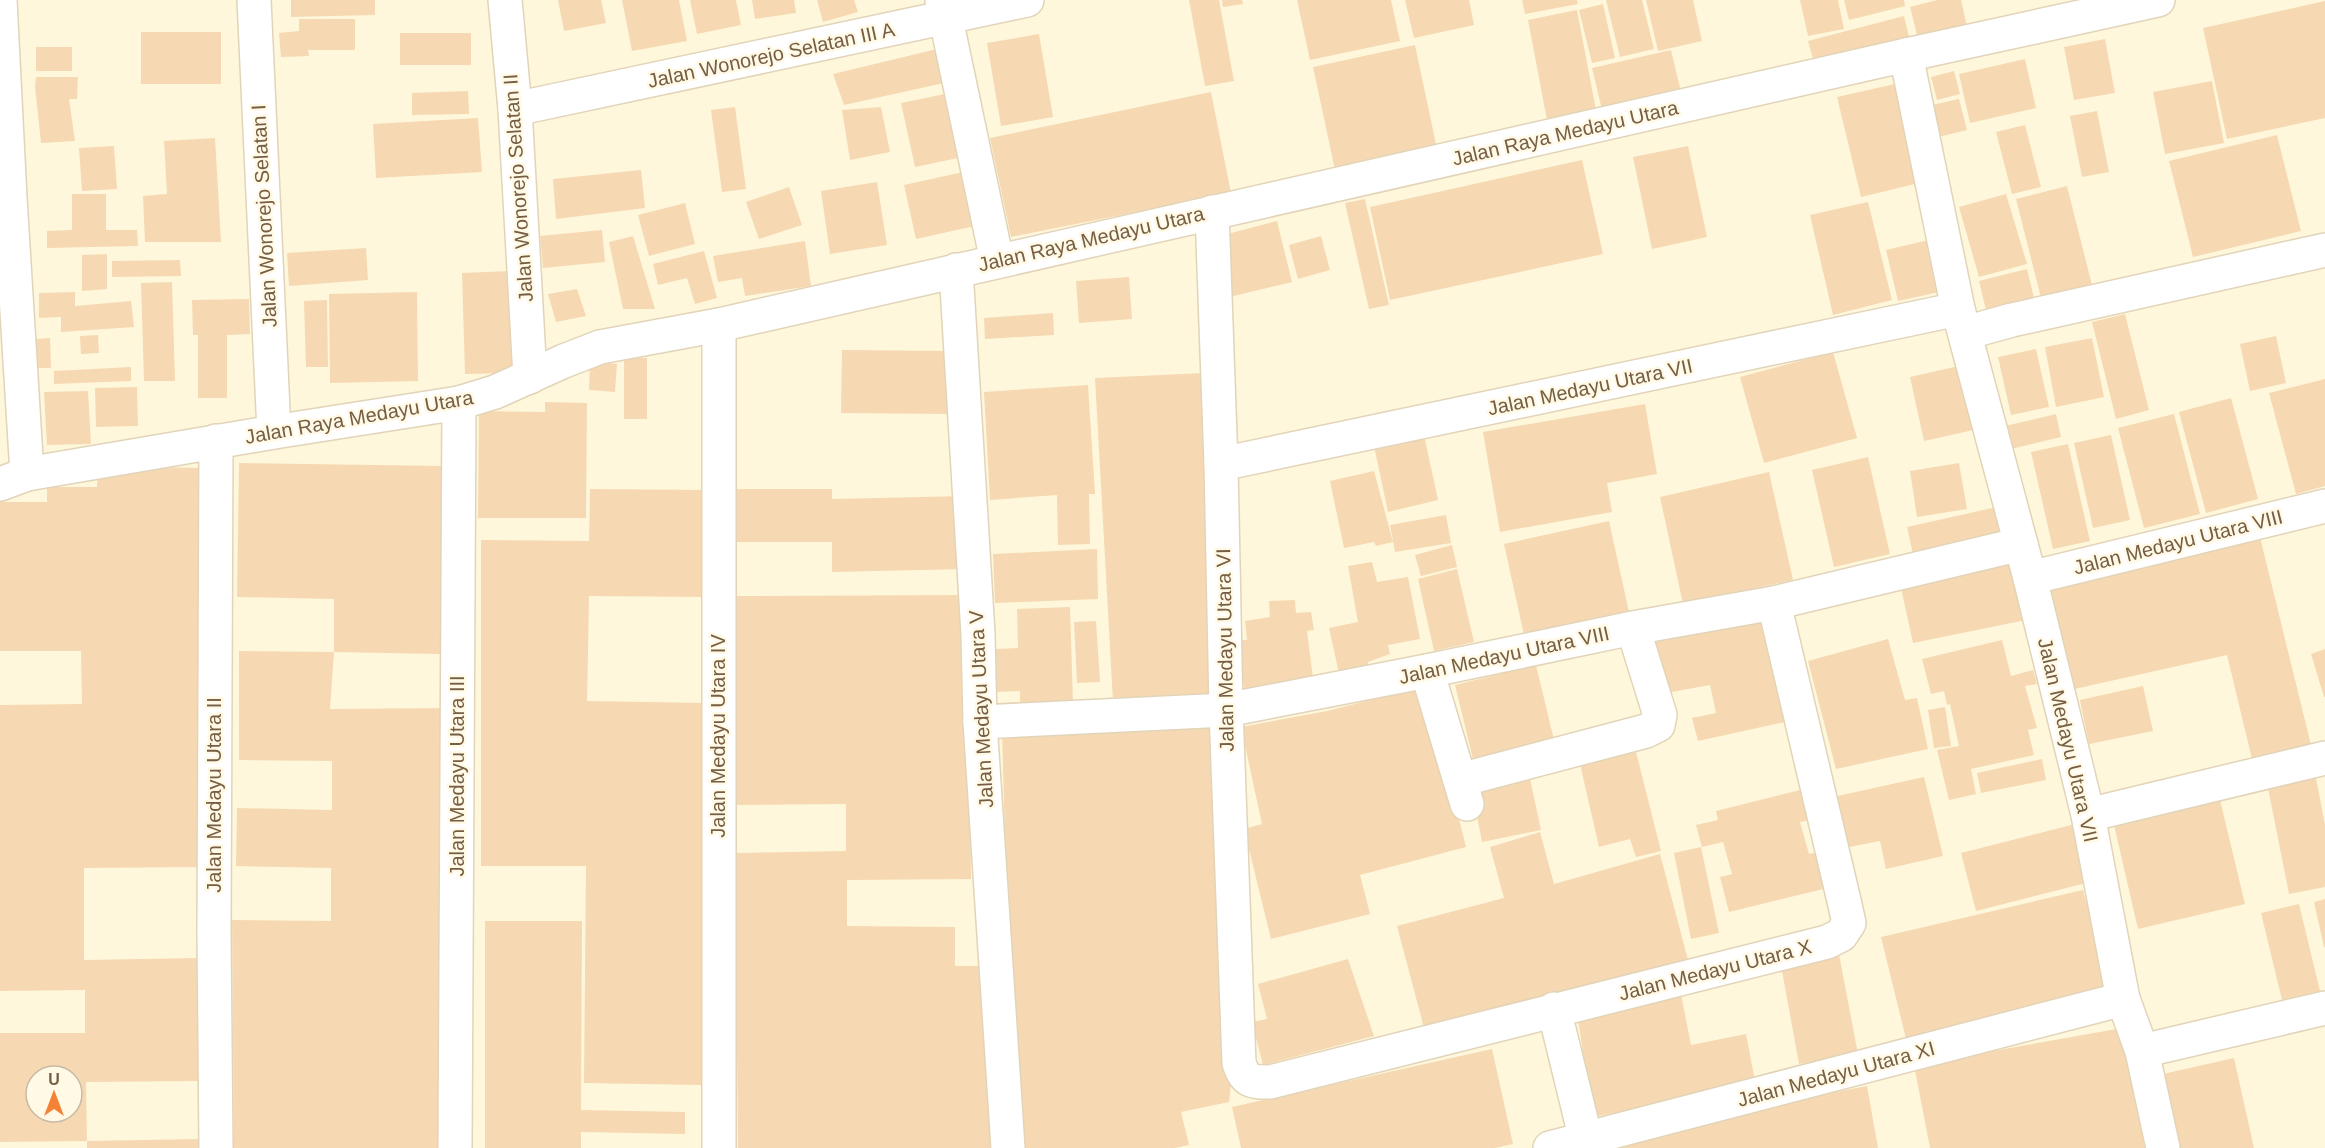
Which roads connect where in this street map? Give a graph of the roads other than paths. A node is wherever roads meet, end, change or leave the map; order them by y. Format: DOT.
graph roads {
  1 [pos="0,0"];
  2 [pos="254,0"];
  3 [pos="505,0"];
  4 [pos="1027,0"];
  5 [pos="2158,0"];
  6 [pos="944,9"];
  7 [pos="1906,55"];
  8 [pos="514,110"];
  9 [pos="5,199"];
  10 [pos="1212,212"];
  11 [pos="2325,250"];
  12 [pos="998,261"];
  13 [pos="956,270"];
  14 [pos="1961,321"];
  15 [pos="719,325"];
  16 [pos="530,377"];
  17 [pos="459,403"];
  18 [pos="274,432"];
  19 [pos="216,441"];
  20 [pos="1221,464"];
  21 [pos="13,479"];
  22 [pos="2325,506"];
  23 [pos="2021,544"];
  24 [pos="2030,578"];
  25 [pos="1774,603"];
  26 [pos="1633,628"];
  27 [pos="1427,671"];
  28 [pos="1226,710"];
  29 [pos="980,722"];
  30 [pos="2325,758"];
  31 [pos="2088,815"];
  32 [pos="2123,999"];
  33 [pos="2325,1008"];
  34 [pos="1554,1009"];
  35 [pos="2142,1051"];
  36 [pos="1254,1082"];
  37 [pos="1587,1144"];
  38 [pos="216,1148"];
  39 [pos="454,1148"];
  40 [pos="719,1148"];
  41 [pos="1008,1148"];
  42 [pos="1550,1148"];
  43 [pos="2163,1148"];
  1 -- 9 [label="street"];
  2 -- 18 [label="street, Jalan Wonorejo Selatan I"];
  3 -- 8 [label="street, Jalan Wonorejo Selatan II"];
  4 -- 6 [label="street, Jalan Wonorejo Selatan III A"];
  5 -- 7 [label="street, Jalan Raya Medayu Utara"];
  6 -- 8 [label="street, Jalan Wonorejo Selatan III A"];
  6 -- 12 [label="street"];
  7 -- 10 [label="street, Jalan Raya Medayu Utara"];
  7 -- 14 [label="street, Jalan Medayu Utara VII"];
  8 -- 16 [label="street, Jalan Wonorejo Selatan II"];
  9 -- 21 [label="street"];
  10 -- 12 [label="street, Jalan Raya Medayu Utara"];
  10 -- 20 [label="street, Jalan Medayu Utara VI"];
  11 -- 14 [label="street, Jalan Medayu Utara VII"];
  12 -- 13 [label="street, Jalan Raya Medayu Utara"];
  13 -- 15 [label="street, Jalan Raya Medayu Utara"];
  13 -- 29 [label="street, Jalan Medayu Utara V"];
  14 -- 20 [label="street, Jalan Medayu Utara VII"];
  14 -- 23 [label="street, Jalan Medayu Utara VII"];
  15 -- 16 [label="street, Jalan Raya Medayu Utara"];
  15 -- 40 [label="street, Jalan Medayu Utara IV"];
  16 -- 17 [label="street, Jalan Raya Medayu Utara"];
  17 -- 18 [label="street, Jalan Raya Medayu Utara"];
  17 -- 39 [label="street, Jalan Medayu Utara III"];
  18 -- 19 [label="street, Jalan Raya Medayu Utara"];
  19 -- 21 [label="street, Jalan Raya Medayu Utara"];
  19 -- 38 [label="street, Jalan Medayu Utara II"];
  20 -- 28 [label="street, Jalan Medayu Utara VI"];
  22 -- 24 [label="street, Jalan Medayu Utara VIII"];
  23 -- 24 [label="street, Jalan Medayu Utara VII"];
  23 -- 25 [label="street, Jalan Medayu Utara VIII"];
  24 -- 31 [label="street, Jalan Medayu Utara VII"];
  25 -- 26 [label="street, Jalan Medayu Utara VIII"];
  25 -- 34 [label="street, Jalan Medayu Utara X"];
  26 -- 27 [label="street, Jalan Medayu Utara VIII"];
  26 -- 27 [label="street"];
  27 -- 28 [label="street, Jalan Medayu Utara VIII"];
  28 -- 29 [label="street, Jalan Medayu Utara VIII"];
  28 -- 36 [label="street, Jalan Medayu Utara VI"];
  29 -- 41 [label="street, Jalan Medayu Utara V"];
  30 -- 31 [label="street"];
  31 -- 32 [label="street, Jalan Medayu Utara VII"];
  32 -- 35 [label="street, Jalan Medayu Utara VII"];
  32 -- 37 [label="street, Jalan Medayu Utara XI"];
  33 -- 35 [label="street"];
  34 -- 36 [label="street, Jalan Medayu Utara X"];
  34 -- 37 [label="street"];
  35 -- 43 [label="street, Jalan Medayu Utara VII"];
  37 -- 42 [label="street, Jalan Medayu Utara XI"];
}
